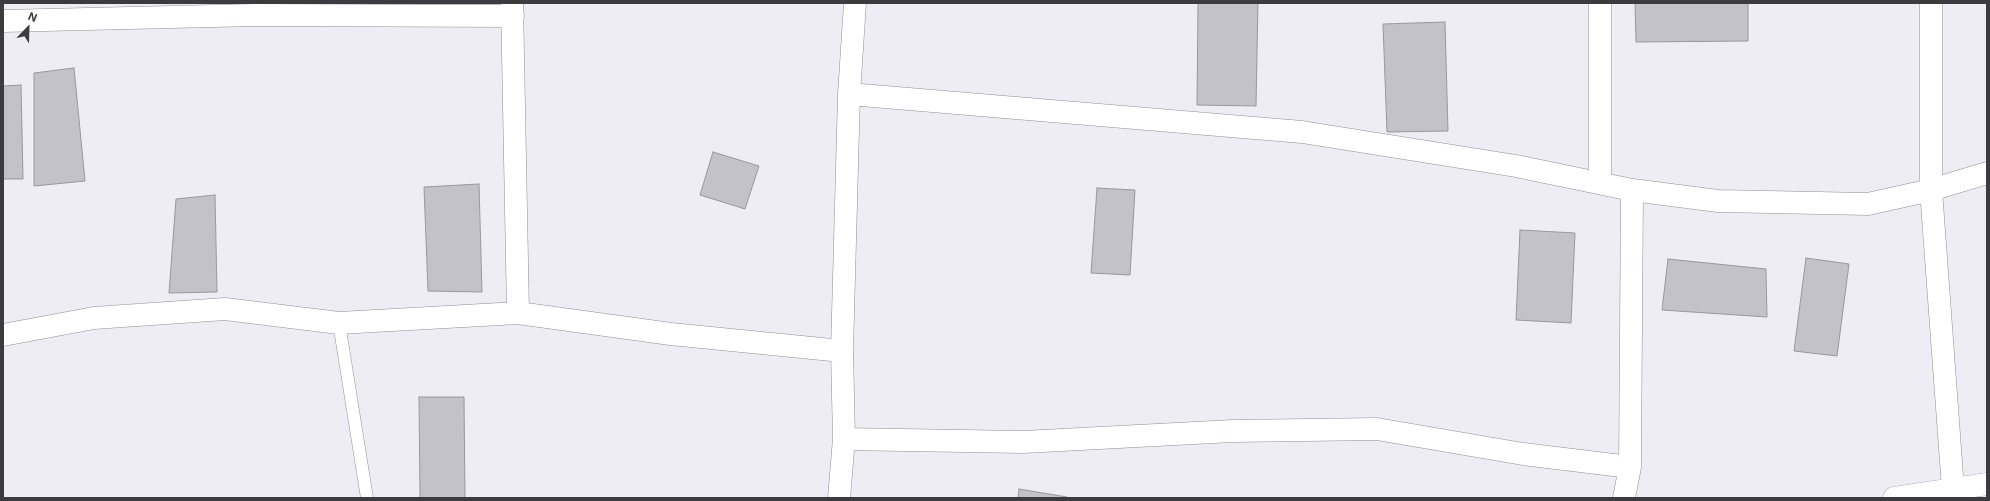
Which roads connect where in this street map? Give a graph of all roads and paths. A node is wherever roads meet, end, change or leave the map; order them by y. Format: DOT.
graph roads {
  1 [pos="855,3"];
  2 [pos="1600,3"];
  3 [pos="1931,3"];
  4 [pos="513,9"];
  5 [pos="3,21"];
  6 [pos="849,94"];
  7 [pos="1987,172"];
  8 [pos="1600,183"];
  9 [pos="1632,190"];
  10 [pos="1931,190"];
  11 [pos="518,313"];
  12 [pos="339,323"];
  13 [pos="3,335"];
  14 [pos="842,351"];
  15 [pos="844,439"];
  16 [pos="1630,467"];
  17 [pos="1987,484"];
  18 [pos="1953,489"];
  19 [pos="367,498"];
  20 [pos="839,498"];
  21 [pos="1624,498"];
  22 [pos="1894,498"];
  1 -- 6 [label="street"];
  2 -- 8 [label="street"];
  3 -- 10 [label="street"];
  4 -- 5 [label="street"];
  4 -- 11 [label="street"];
  6 -- 8 [label="street"];
  6 -- 14 [label="street"];
  7 -- 10 [label="street"];
  8 -- 9 [label="street"];
  9 -- 10 [label="street"];
  9 -- 16 [label="street"];
  10 -- 18 [label="street"];
  11 -- 12 [label="street"];
  11 -- 14 [label="street"];
  12 -- 13 [label="street"];
  12 -- 19 [label="lane"];
  14 -- 15 [label="street"];
  15 -- 16 [label="street"];
  15 -- 20 [label="street"];
  16 -- 21 [label="street"];
  17 -- 18 [label="street"];
  18 -- 22 [label="street"];
}
